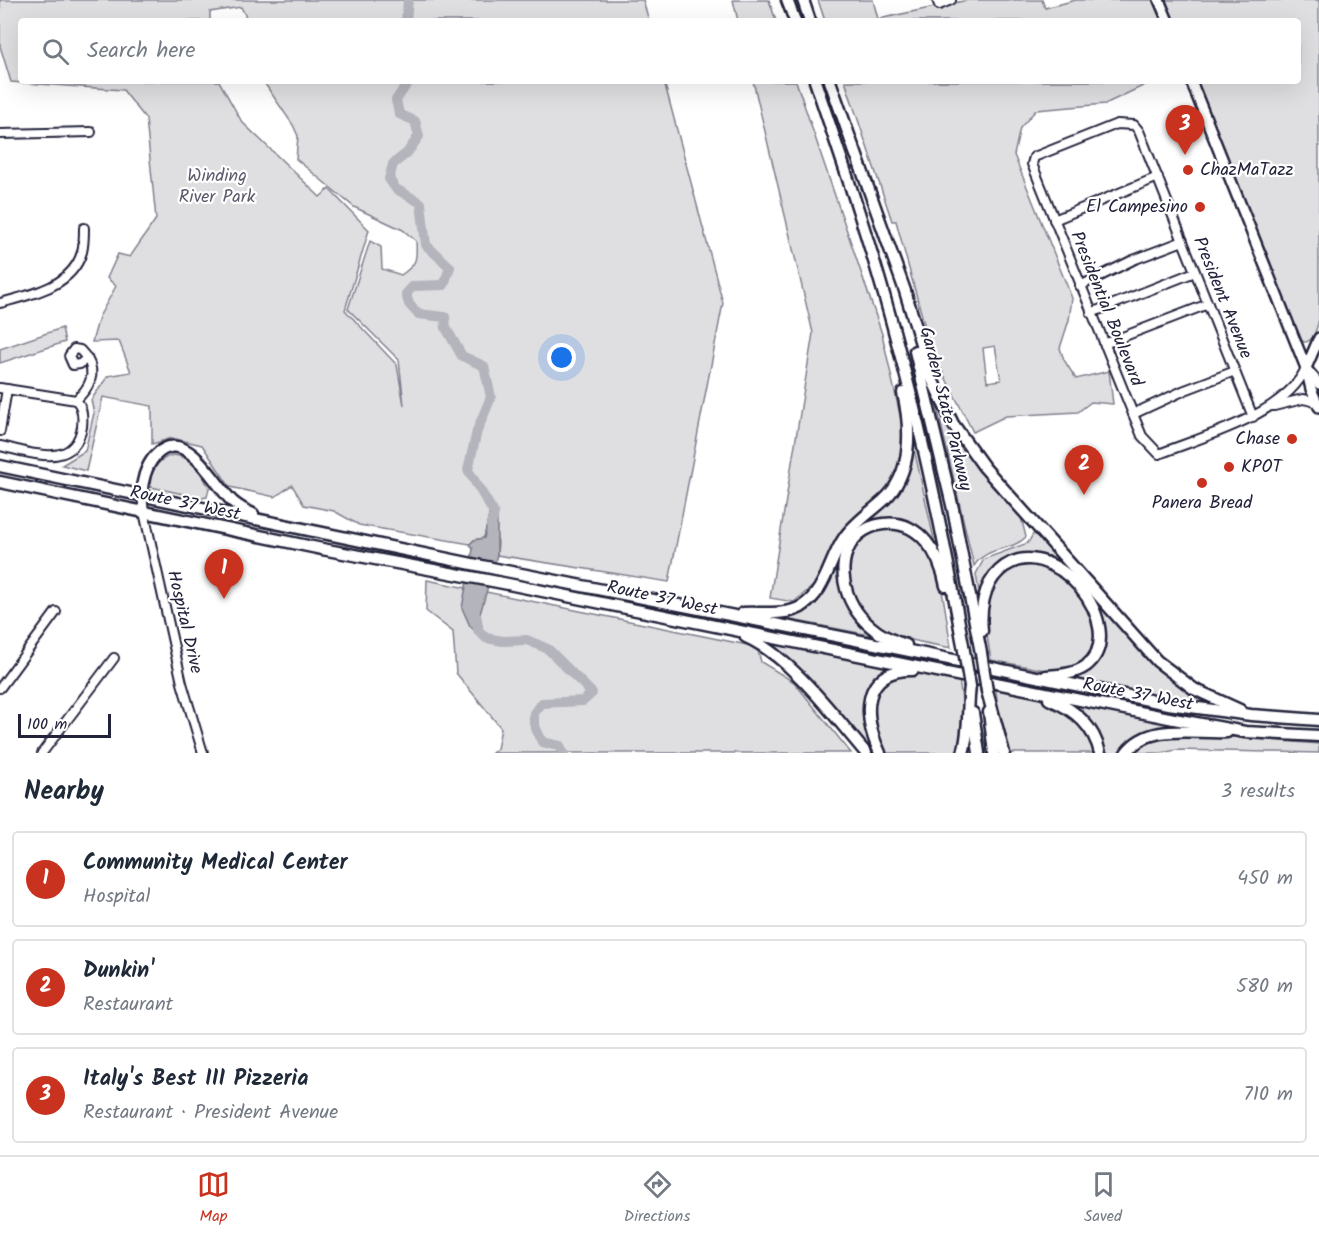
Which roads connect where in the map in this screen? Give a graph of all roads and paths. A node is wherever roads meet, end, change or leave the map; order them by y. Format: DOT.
graph roads {
  1 [pos="787,0"];
  2 [pos="803,0"];
  3 [pos="937,0"];
  4 [pos="951,0"];
  5 [pos="1159,0"];
  6 [pos="794,18"];
  7 [pos="809,18"];
  8 [pos="1167,18"];
  9 [pos="816,84"];
  10 [pos="831,84"];
  11 [pos="1192,84"];
  12 [pos="1134,125"];
  13 [pos="91,132"];
  14 [pos="0,135"];
  15 [pos="854,148"];
  16 [pos="1158,177"];
  17 [pos="1054,220"];
  18 [pos="84,228"];
  19 [pos="1183,241"];
  20 [pos="870,249"];
  21 [pos="1195,272"];
  22 [pos="1080,286"];
  23 [pos="0,303"];
  24 [pos="1208,304"];
  25 [pos="1091,313"];
  26 [pos="1319,338"];
  27 [pos="1104,344"];
  28 [pos="87,358"];
  29 [pos="1306,368"];
  30 [pos="1235,371"];
  31 [pos="1319,384"];
  32 [pos="4,389"];
  33 [pos="76,400"];
  34 [pos="1318,405"];
  35 [pos="1270,408"];
  36 [pos="1133,414"];
  37 [pos="1253,417"];
  38 [pos="0,430"];
  39 [pos="0,446"];
  40 [pos="1,463"];
  41 [pos="0,482"];
  42 [pos="142,496"];
  43 [pos="144,512"];
  44 [pos="288,525"];
  45 [pos="56,612"];
  46 [pos="716,613"];
  47 [pos="714,627"];
  48 [pos="963,645"];
  49 [pos="981,653"];
  50 [pos="922,654"];
  51 [pos="114,658"];
  52 [pos="942,672"];
  53 [pos="1034,677"];
  54 [pos="970,686"];
  55 [pos="0,688"];
  56 [pos="1027,689"];
  57 [pos="987,691"];
  58 [pos="1251,715"];
  59 [pos="1319,720"];
  60 [pos="1245,732"];
  61 [pos="1319,736"];
  62 [pos="42,753"];
  63 [pos="203,753"];
  64 [pos="866,753"];
  65 [pos="880,753"];
  66 [pos="963,753"];
  67 [pos="979,753"];
  68 [pos="994,753"];
  69 [pos="1004,753"];
  70 [pos="1100,753"];
  71 [pos="1126,753"];
  1 -- 6 [label="highway"];
  2 -- 7 [label="highway"];
  3 -- 4 [label="street"];
  5 -- 8 [label="main road"];
  9 -- 20 [label="highway, Garden State Parkway"];
  10 -- 15 [label="highway, Garden State Parkway"];
  11 -- 29 [label="main road"];
  12 -- 16 [label="street, President Avenue"];
  12 -- 17 [label="street, Presidential Boulevard"];
  13 -- 14 [label="street"];
  15 -- 49 [label="highway, Garden State Parkway"];
  15 -- 58 [label="highway"];
  16 -- 17 [label="street"];
  16 -- 19 [label="street, President Avenue"];
  17 -- 22 [label="street, Presidential Boulevard"];
  18 -- 23 [label="street"];
  19 -- 21 [label="street, President Avenue"];
  19 -- 22 [label="street"];
  20 -- 46 [label="highway"];
  20 -- 48 [label="highway, Garden State Parkway"];
  21 -- 24 [label="street, President Avenue"];
  21 -- 25 [label="street"];
  22 -- 25 [label="street, Presidential Boulevard"];
  24 -- 27 [label="street"];
  24 -- 30 [label="street, President Avenue"];
  25 -- 27 [label="street, Presidential Boulevard"];
  26 -- 29 [label="main road"];
  27 -- 36 [label="street, Presidential Boulevard"];
  28 -- 33 [label="street"];
  29 -- 31 [label="main road"];
  29 -- 34 [label="main road"];
  29 -- 35 [label="street, Presidential Boulevard"];
  30 -- 36 [label="street"];
  30 -- 37 [label="street, President Avenue"];
  32 -- 33 [label="street"];
  32 -- 38 [label="street"];
  33 -- 39 [label="street"];
  34 -- 35 [label="street, Presidential Boulevard"];
  35 -- 37 [label="street, Presidential Boulevard"];
  36 -- 37 [label="street, Presidential Boulevard"];
  40 -- 42 [label="highway, Route 37 West"];
  41 -- 43 [label="highway, Route 37 West"];
  42 -- 43 [label="street, Hospital Drive"];
  42 -- 44 [label="highway, Route 37 West"];
  42 -- 44 [label="highway"];
  43 -- 47 [label="highway, Route 37 West"];
  43 -- 63 [label="street, Hospital Drive"];
  44 -- 46 [label="highway, Route 37 West"];
  45 -- 55 [label="street"];
  46 -- 50 [label="highway, Route 37 West"];
  47 -- 52 [label="highway, Route 37 West"];
  47 -- 64 [label="highway"];
  48 -- 50 [label="highway"];
  48 -- 54 [label="highway, Garden State Parkway, bridge"];
  49 -- 53 [label="highway"];
  49 -- 57 [label="highway, Garden State Parkway, bridge"];
  50 -- 53 [label="highway, Route 37 West"];
  51 -- 62 [label="street"];
  52 -- 56 [label="highway, Route 37 West"];
  52 -- 65 [label="highway"];
  53 -- 58 [label="highway, Route 37 West"];
  54 -- 66 [label="highway"];
  54 -- 67 [label="highway, Garden State Parkway"];
  56 -- 60 [label="highway, Route 37 West"];
  56 -- 70 [label="highway"];
  57 -- 68 [label="highway, Garden State Parkway"];
  57 -- 69 [label="highway"];
  58 -- 59 [label="highway, Route 37 West"];
  60 -- 61 [label="highway, Route 37 West"];
  60 -- 71 [label="highway"];
}
